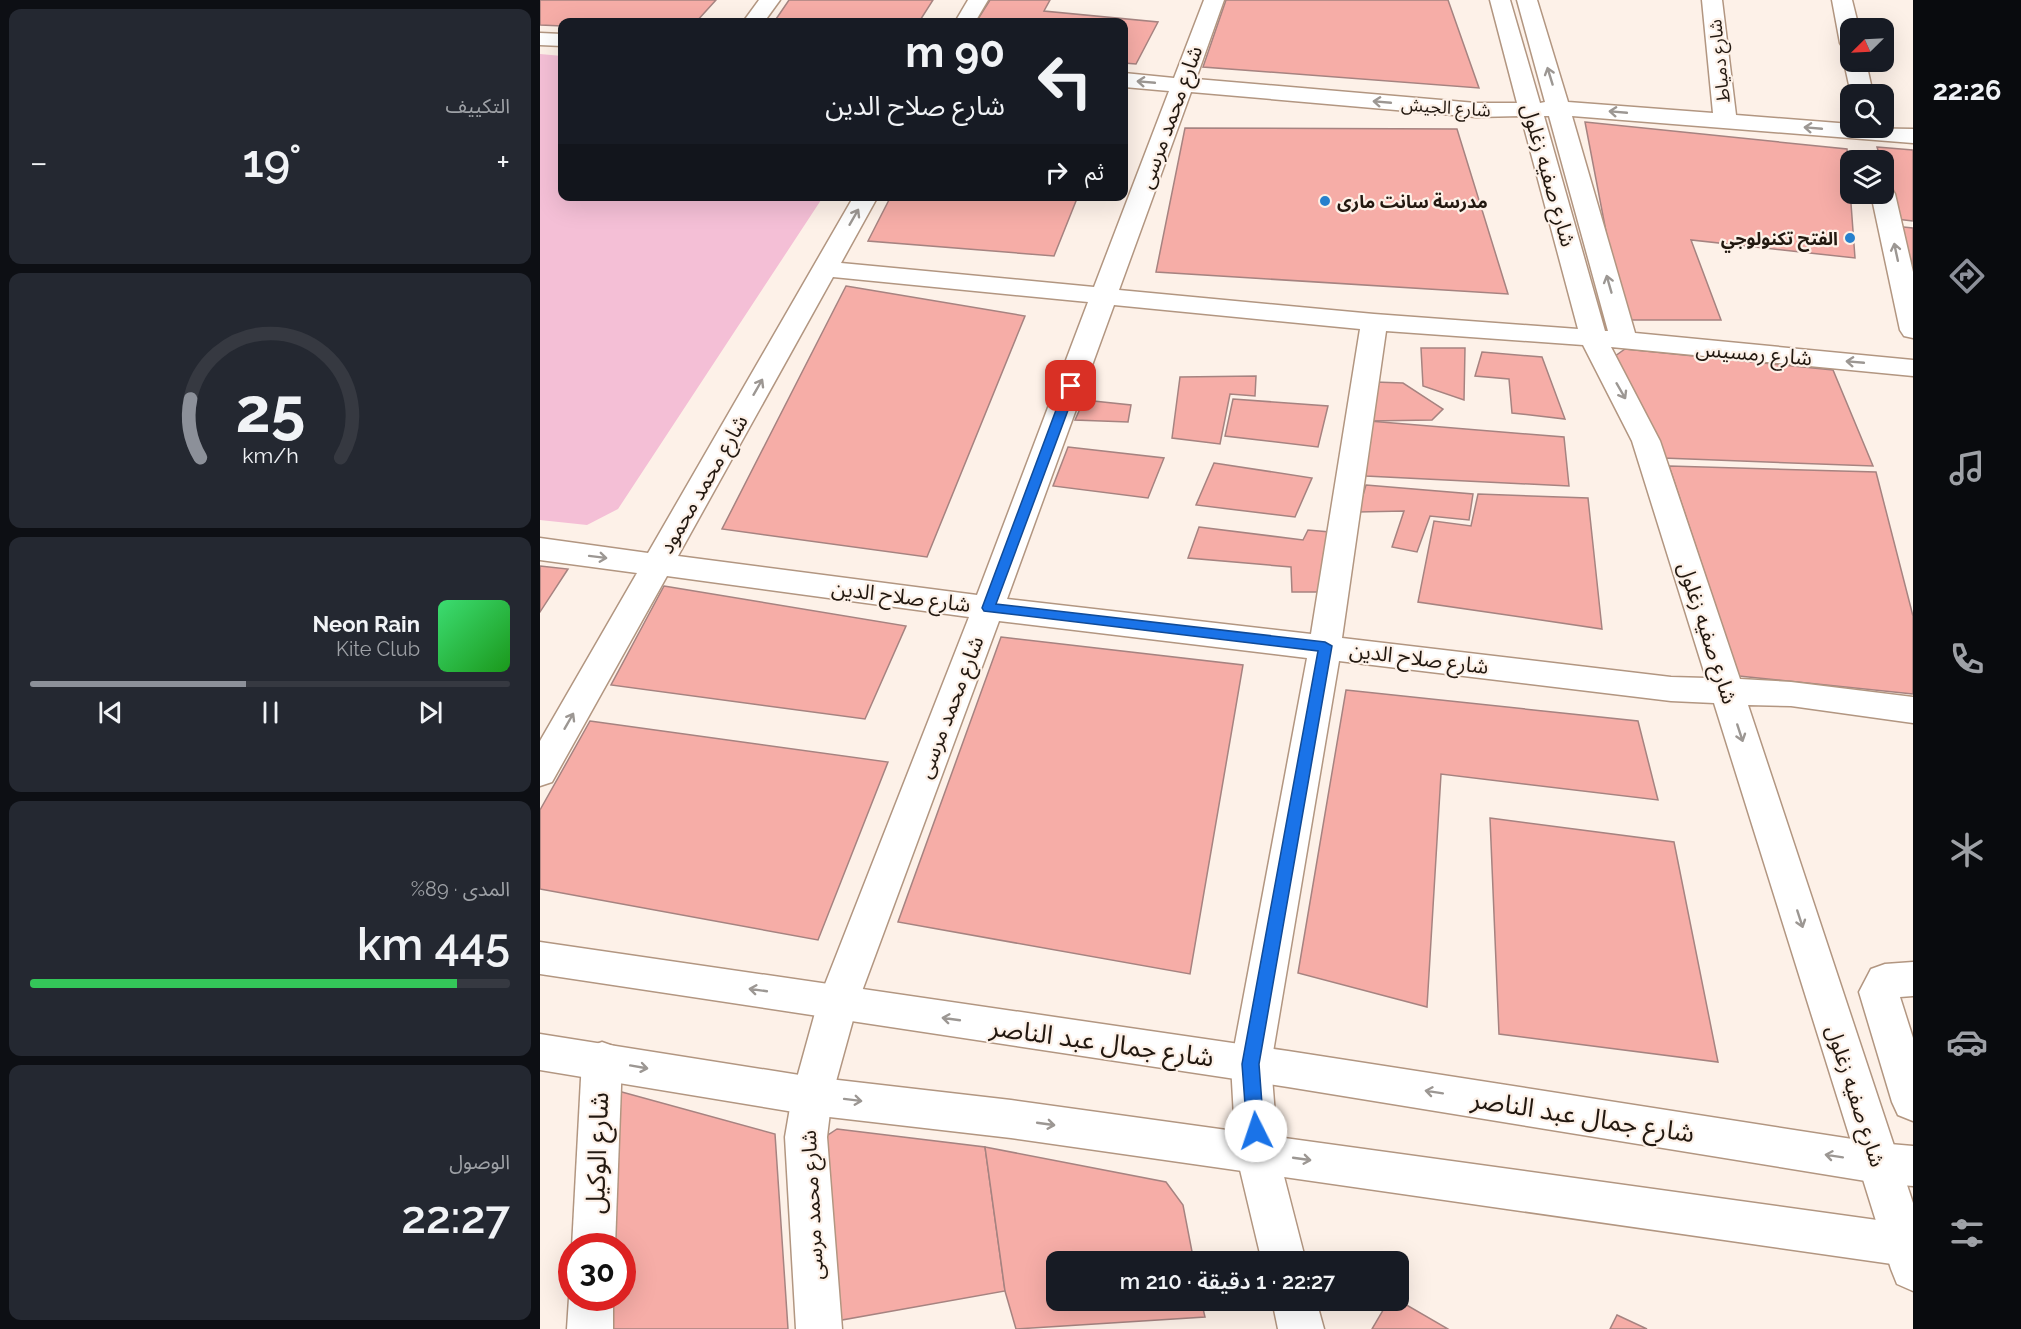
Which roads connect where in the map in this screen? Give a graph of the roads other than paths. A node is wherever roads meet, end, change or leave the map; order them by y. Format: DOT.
graph roads {
  1 [pos="770,0"];
  2 [pos="978,0"];
  3 [pos="1214,0"];
  4 [pos="1500,0"];
  5 [pos="1527,0"];
  6 [pos="1712,0"];
  7 [pos="1842,0"];
  8 [pos="756,18"];
  9 [pos="967,18"];
  10 [pos="1846,18"];
  11 [pos="540,39"];
  12 [pos="558,40"];
  13 [pos="1128,80"];
  14 [pos="1181,85"];
  15 [pos="1559,108"];
  16 [pos="1530,110"];
  17 [pos="1725,121"];
  18 [pos="1840,134"];
  19 [pos="1894,136"];
  20 [pos="1913,136"];
  21 [pos="863,201"];
  22 [pos="1885,204"];
  23 [pos="825,269"];
  24 [pos="1104,297"];
  25 [pos="1374,322"];
  26 [pos="1913,330"];
  27 [pos="1609,340"];
  28 [pos="1913,368"];
  29 [pos="540,549"];
  30 [pos="658,564"];
  31 [pos="988,608"];
  32 [pos="1325,646"];
  33 [pos="1727,691"];
  34 [pos="1913,710"];
  35 [pos="540,772"];
  36 [pos="540,958"];
  37 [pos="1913,979"];
  38 [pos="838,1002"];
  39 [pos="540,1052"];
  40 [pos="602,1060"];
  41 [pos="1251,1064"];
  42 [pos="812,1096"];
  43 [pos="1913,1102"];
  44 [pos="1257,1153"];
  45 [pos="1895,1165"];
  46 [pos="594,1233"];
  47 [pos="1281,1251"];
  48 [pos="1911,1253"];
  49 [pos="591,1311"];
  50 [pos="1297,1311"];
  51 [pos="590,1329"];
  52 [pos="819,1329"];
  53 [pos="1301,1329"];
  1 -- 8 [label="street"];
  2 -- 9 [label="street"];
  3 -- 14 [label="street, شارع محمد مرسى"];
  4 -- 16 [label="street, شارع صفيه زغلول"];
  15 -- 5 [label="street, شارع صفيه زغلول, one-way"];
  6 -- 17 [label="street, شارع دمياط"];
  7 -- 10 [label="street"];
  11 -- 12 [label="street"];
  14 -- 13 [label="street, شارع الجيش, one-way"];
  16 -- 14 [label="street, شارع الجيش, one-way"];
  14 -- 24 [label="street, شارع محمد مرسى"];
  15 -- 16 [label="street, شارع الجيش"];
  17 -- 15 [label="street, شارع الجيش, one-way"];
  27 -- 15 [label="street, شارع صفيه زغلول, one-way"];
  16 -- 27 [label="street, شارع صفيه زغلول"];
  18 -- 17 [label="street, شارع الجيش, one-way"];
  19 -- 20 [label="street, شارع الجيش"];
  23 -- 21 [label="street, شارع محمد محمود, one-way"];
  26 -- 22 [label="street, one-way"];
  23 -- 24 [label="street, شارع رمسيس"];
  30 -- 23 [label="street, شارع محمد محمود, one-way"];
  24 -- 25 [label="street, شارع رمسيس"];
  24 -- 31 [label="street, شارع محمد مرسى"];
  25 -- 27 [label="street, شارع رمسيس"];
  25 -- 32 [label="street"];
  28 -- 27 [label="street, شارع رمسيس, one-way"];
  27 -- 33 [label="street, شارع صفيه زغلول, one-way"];
  29 -- 30 [label="street, شارع صلاح الدين, one-way"];
  30 -- 31 [label="street, شارع صلاح الدين"];
  35 -- 30 [label="street, شارع محمد محمود, one-way"];
  31 -- 32 [label="street, شارع صلاح الدين"];
  31 -- 38 [label="street, شارع محمد مرسى"];
  32 -- 33 [label="street, شارع صلاح الدين"];
  32 -- 41 [label="street"];
  33 -- 34 [label="street, شارع صلاح الدين"];
  33 -- 45 [label="street, شارع صفيه زغلول, one-way"];
  38 -- 36 [label="street, شارع جمال عبد الناصر, one-way"];
  37 -- 43 [label="street"];
  41 -- 38 [label="street, شارع جمال عبد الناصر, one-way"];
  38 -- 42 [label="street, شارع محمد مرسى"];
  39 -- 40 [label="street"];
  40 -- 42 [label="street, one-way"];
  40 -- 46 [label="street, شارع الوكيل"];
  41 -- 44 [label="street"];
  45 -- 41 [label="street, شارع جمال عبد الناصر, one-way"];
  42 -- 44 [label="street, one-way"];
  42 -- 52 [label="street, شارع محمد مرسى"];
  44 -- 47 [label="street"];
  44 -- 48 [label="street, one-way"];
  45 -- 48 [label="street, شارع صفيه زغلول"];
  49 -- 51 [label="street"];
  50 -- 53 [label="street"];
}
